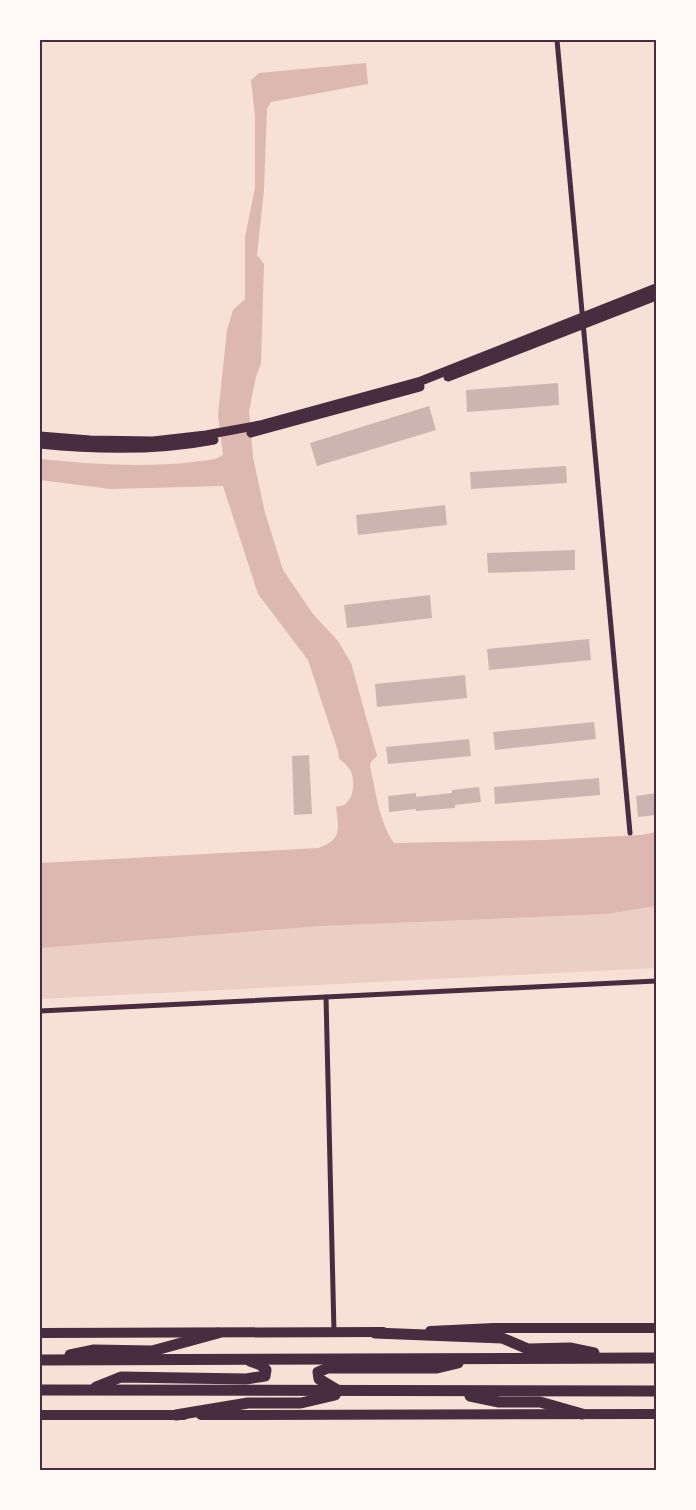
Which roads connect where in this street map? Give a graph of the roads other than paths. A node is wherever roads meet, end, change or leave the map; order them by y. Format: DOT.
graph roads {
  1 [pos="557,40"];
  2 [pos="656,288"];
  3 [pos="656,296"];
  4 [pos="582,320"];
  5 [pos="40,436"];
  6 [pos="207,438"];
  7 [pos="40,444"];
  8 [pos="630,833"];
  9 [pos="656,981"];
  10 [pos="326,997"];
  11 [pos="40,1010"];
  12 [pos="656,1328"];
  13 [pos="40,1332"];
  14 [pos="218,1333"];
  15 [pos="334,1333"];
  16 [pos="375,1333"];
  17 [pos="480,1358"];
  18 [pos="615,1358"];
  19 [pos="656,1358"];
  20 [pos="245,1359"];
  21 [pos="44,1360"];
  22 [pos="40,1390"];
  23 [pos="90,1390"];
  24 [pos="656,1390"];
  25 [pos="339,1391"];
  26 [pos="354,1391"];
  27 [pos="448,1391"];
  28 [pos="582,1414"];
  29 [pos="656,1414"];
  30 [pos="40,1415"];
  31 [pos="176,1415"];
  1 -- 4 [label="street"];
  2 -- 4 [label="street"];
  3 -- 4 [label="street"];
  4 -- 6 [label="street"];
  4 -- 8 [label="street"];
  5 -- 6 [label="street"];
  6 -- 7 [label="street"];
  9 -- 10 [label="street"];
  10 -- 11 [label="street"];
  10 -- 15 [label="street"];
  12 -- 16 [label="main road"];
  13 -- 14 [label="main road"];
  14 -- 15 [label="main road"];
  14 -- 21 [label="main road"];
  15 -- 16 [label="main road"];
  16 -- 18 [label="main road"];
  17 -- 18 [label="main road"];
  17 -- 20 [label="main road"];
  17 -- 25 [label="main road"];
  18 -- 19 [label="main road"];
  20 -- 21 [label="main road"];
  20 -- 23 [label="main road"];
  22 -- 23 [label="main road"];
  23 -- 25 [label="main road"];
  24 -- 27 [label="main road"];
  25 -- 26 [label="main road"];
  26 -- 27 [label="main road"];
  26 -- 31 [label="main road"];
  27 -- 28 [label="main road"];
  28 -- 29 [label="main road"];
  28 -- 31 [label="main road"];
  30 -- 31 [label="main road"];
}
